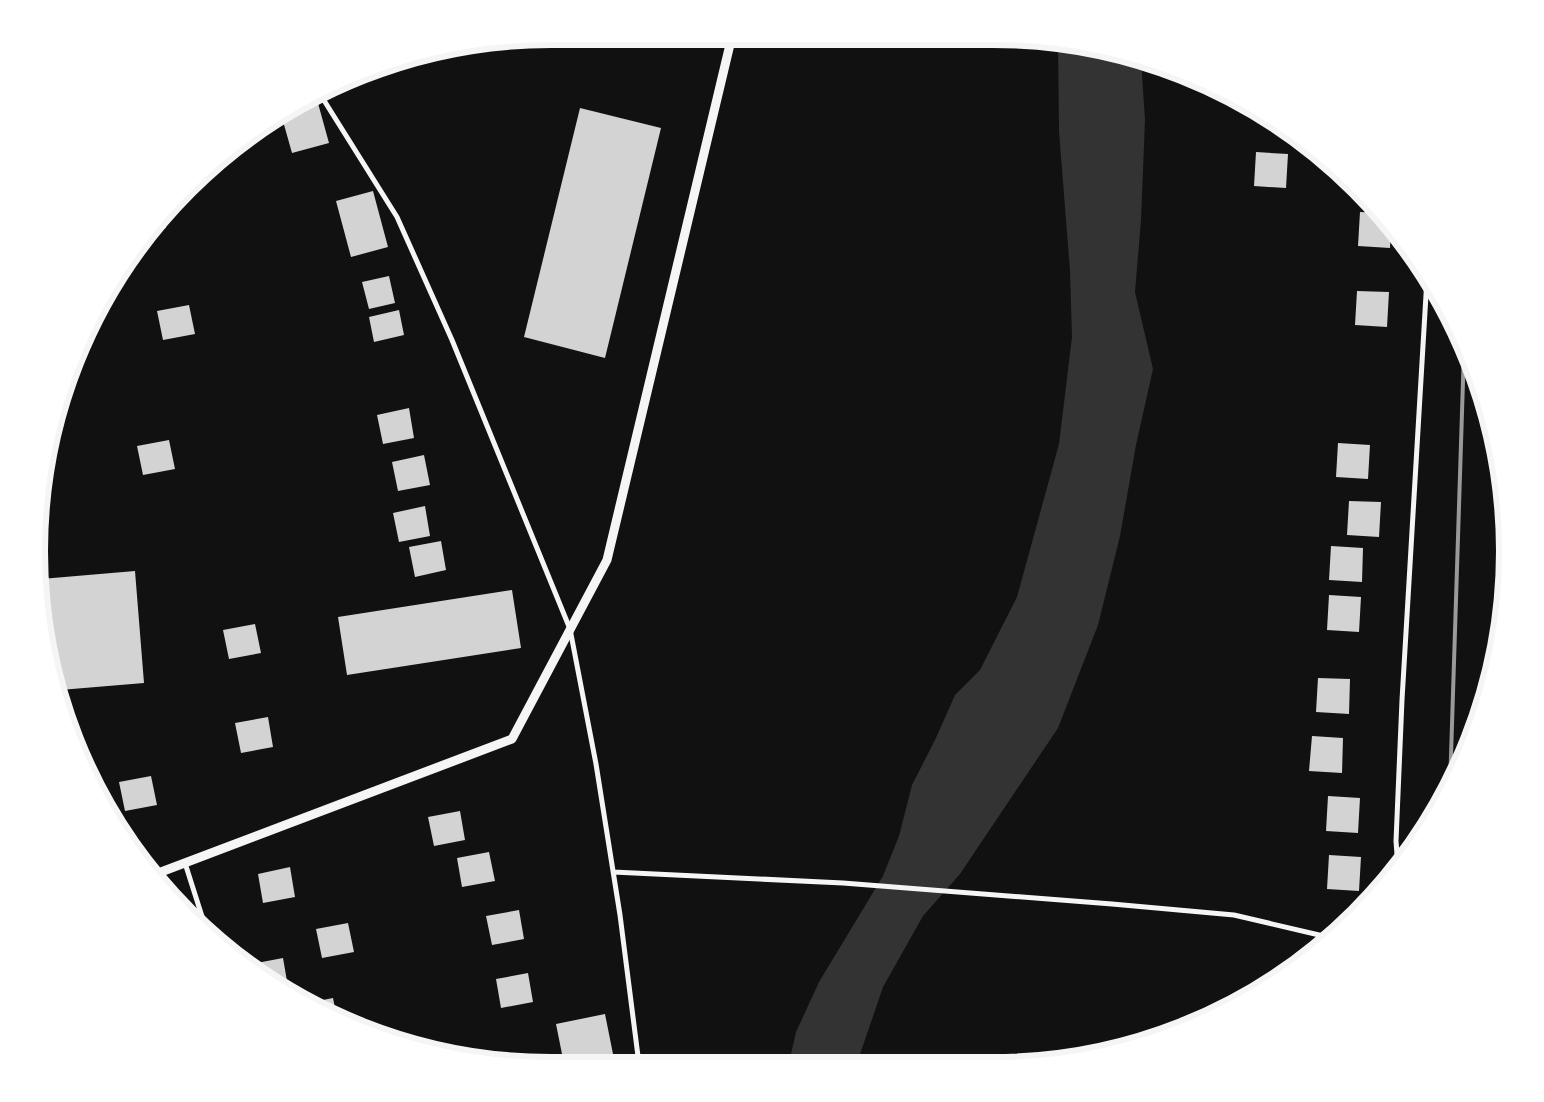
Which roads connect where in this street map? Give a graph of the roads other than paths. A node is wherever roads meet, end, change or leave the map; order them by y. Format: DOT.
graph roads {
  1 [pos="730,45"];
  2 [pos="323,99"];
  3 [pos="1426,290"];
  4 [pos="570,629"];
  5 [pos="1397,855"];
  6 [pos="184,863"];
  7 [pos="161,872"];
  8 [pos="613,872"];
  9 [pos="202,917"];
  10 [pos="1321,936"];
  11 [pos="638,1057"];
  1 -- 4 [label="street"];
  2 -- 4 [label="street"];
  3 -- 5 [label="street"];
  4 -- 6 [label="street"];
  4 -- 8 [label="street"];
  6 -- 7 [label="street"];
  6 -- 9 [label="street"];
  8 -- 10 [label="street"];
  8 -- 11 [label="street"];
}
